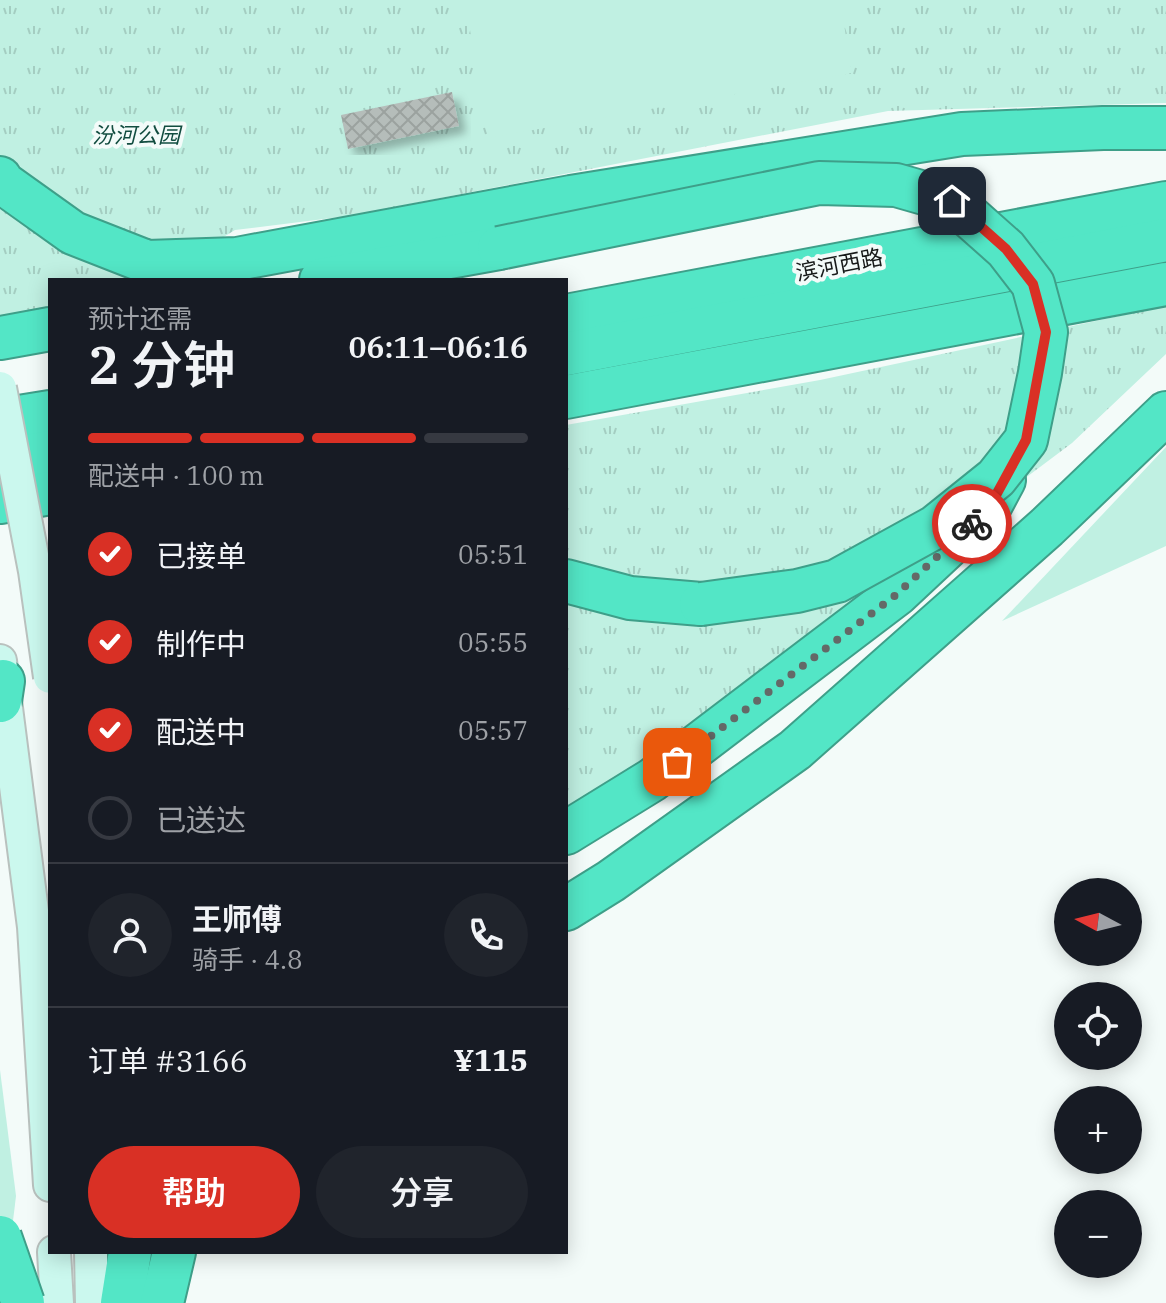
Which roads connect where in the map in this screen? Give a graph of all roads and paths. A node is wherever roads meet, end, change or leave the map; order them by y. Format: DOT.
graph roads {
  1 [pos="1166,128"];
  2 [pos="0,178"];
  3 [pos="1166,203"];
  4 [pos="1166,240"];
  5 [pos="332,278"];
  6 [pos="1166,284"];
  7 [pos="703,308"];
  8 [pos="568,316"];
  9 [pos="48,329"];
  10 [pos="0,338"];
  11 [pos="568,353"];
  12 [pos="1166,385"];
  13 [pos="0,388"];
  14 [pos="568,397"];
  15 [pos="0,401"];
  16 [pos="48,409"];
  17 [pos="48,409"];
  18 [pos="1166,413"];
  19 [pos="0,420"];
  20 [pos="1026,440"];
  21 [pos="48,452"];
  22 [pos="0,461"];
  23 [pos="48,493"];
  24 [pos="0,502"];
  25 [pos="568,582"];
  26 [pos="48,663"];
  27 [pos="1,681"];
  28 [pos="568,832"];
  29 [pos="568,876"];
  30 [pos="568,908"];
  31 [pos="48,1153"];
  32 [pos="0,1237"];
  33 [pos="54,1254"];
  34 [pos="91,1254"];
  35 [pos="131,1254"];
  36 [pos="131,1254"];
  37 [pos="174,1254"];
  38 [pos="2,1303"];
  39 [pos="23,1303"];
  40 [pos="57,1303"];
  41 [pos="92,1303"];
  42 [pos="122,1303"];
  43 [pos="134,1303"];
  44 [pos="162,1303"];
  1 -- 2 [label="highway"];
  3 -- 7 [label="highway, 滨河西路"];
  4 -- 7 [label="highway, 滨河西路"];
  5 -- 20 [label="highway, bridge"];
  6 -- 14 [label="highway"];
  7 -- 8 [label="highway"];
  7 -- 11 [label="highway"];
  9 -- 10 [label="highway"];
  12 -- 29 [label="highway"];
  13 -- 26 [label="main road, bridge"];
  15 -- 16 [label="highway"];
  17 -- 19 [label="highway"];
  18 -- 30 [label="highway"];
  20 -- 25 [label="highway, bridge"];
  20 -- 28 [label="highway, bridge"];
  21 -- 22 [label="highway"];
  23 -- 24 [label="highway"];
  27 -- 31 [label="main road"];
  32 -- 38 [label="highway"];
  32 -- 39 [label="highway, bridge"];
  33 -- 40 [label="main road"];
  34 -- 41 [label="main road"];
  35 -- 42 [label="highway"];
  36 -- 43 [label="highway"];
  37 -- 44 [label="highway"];
}
